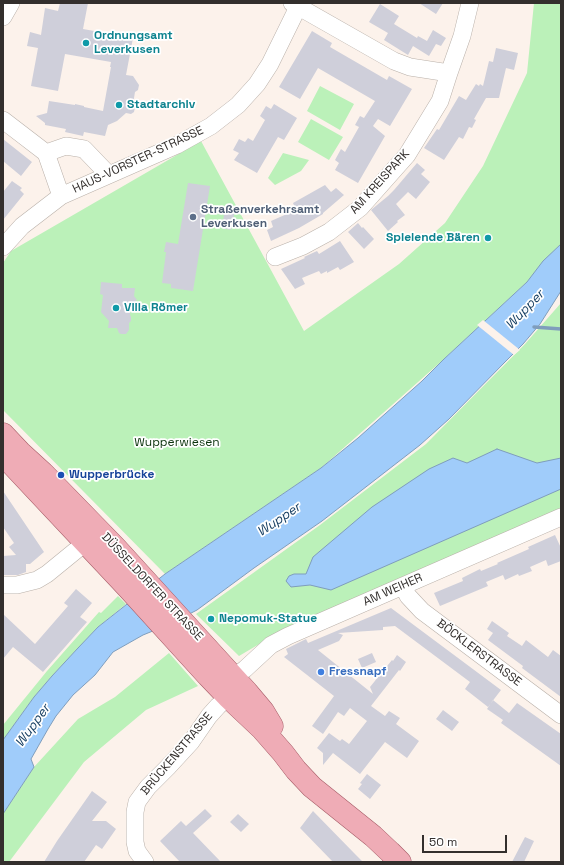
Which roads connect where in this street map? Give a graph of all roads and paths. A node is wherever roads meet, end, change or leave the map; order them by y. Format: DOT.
graph roads {
  1 [pos="11,3"];
  2 [pos="470,3"];
  3 [pos="297,4"];
  4 [pos="3,17"];
  5 [pos="449,74"];
  6 [pos="3,120"];
  7 [pos="46,153"];
  8 [pos="108,174"];
  9 [pos="61,196"];
  10 [pos="3,247"];
  11 [pos="275,257"];
  12 [pos="3,434"];
  13 [pos="3,455"];
  14 [pos="561,517"];
  15 [pos="92,537"];
  16 [pos="3,585"];
  17 [pos="403,586"];
  18 [pos="231,687"];
  19 [pos="561,715"];
  20 [pos="145,862"];
  21 [pos="400,862"];
  1 -- 4 [label="street"];
  2 -- 5 [label="street, AM KREISPARK"];
  3 -- 5 [label="street"];
  3 -- 8 [label="street, HAUS-VORSTER-STRASSE"];
  5 -- 11 [label="street, AM KREISPARK"];
  6 -- 7 [label="street"];
  7 -- 8 [label="street"];
  7 -- 9 [label="street"];
  8 -- 9 [label="street, HAUS-VORSTER-STRASSE"];
  9 -- 10 [label="street, HAUS-VORSTER-STRASSE"];
  12 -- 15 [label="main road, DÜSSELDORFER STRASSE"];
  13 -- 15 [label="main road, DÜSSELDORFER STRASSE"];
  14 -- 17 [label="street, AM WEIHER"];
  15 -- 16 [label="street"];
  15 -- 18 [label="main road, DÜSSELDORFER STRASSE"];
  17 -- 18 [label="street, AM WEIHER"];
  17 -- 19 [label="street, BÖCKLERSTRASSE"];
  18 -- 20 [label="street, BRÜCKENSTRASSE"];
  18 -- 21 [label="main road, DÜSSELDORFER STRASSE"];
}
